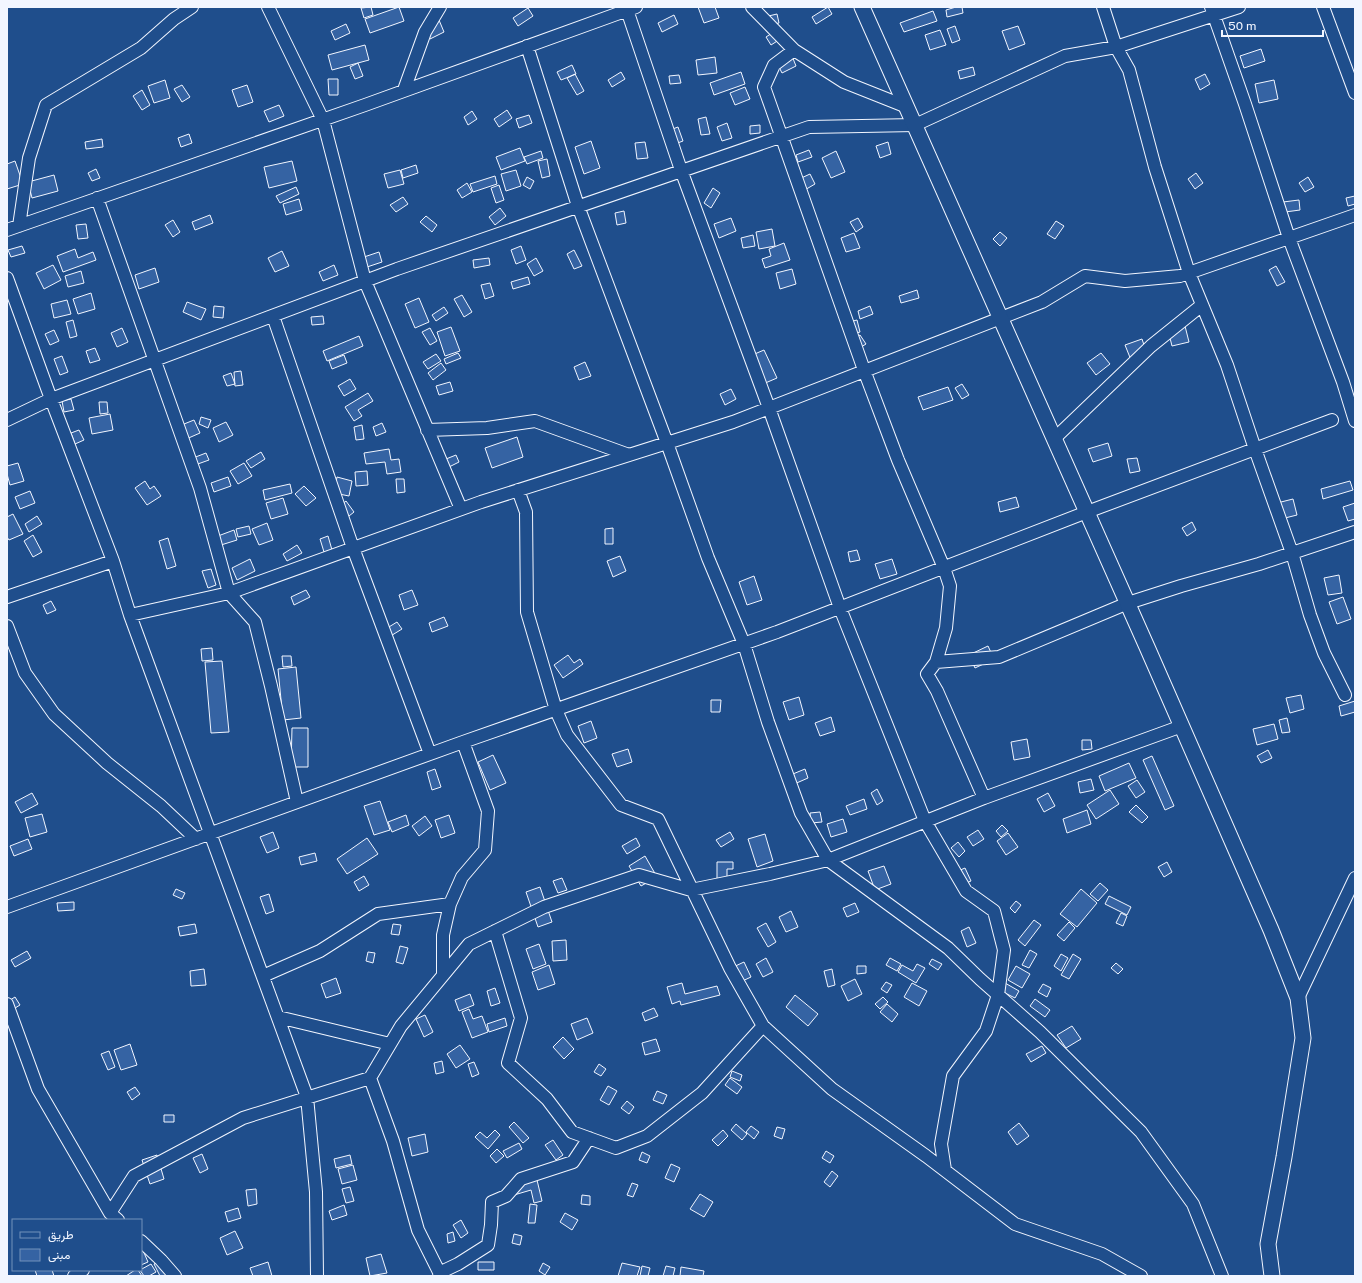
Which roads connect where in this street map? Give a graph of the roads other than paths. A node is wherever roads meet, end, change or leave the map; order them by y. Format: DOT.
graph roads {
  1 [pos="192,7"];
  2 [pos="268,7"];
  3 [pos="440,7"];
  4 [pos="752,7"];
  5 [pos="862,7"];
  6 [pos="1103,7"];
  7 [pos="1239,7"];
  8 [pos="1323,7"];
  9 [pos="629,8"];
  10 [pos="1212,11"];
  11 [pos="527,46"];
  12 [pos="1116,47"];
  13 [pos="794,50"];
  14 [pos="404,90"];
  15 [pos="1355,93"];
  16 [pos="907,107"];
  17 [pos="323,120"];
  18 [pos="915,125"];
  19 [pos="782,136"];
  20 [pos="681,170"];
  21 [pos="97,198"];
  22 [pos="578,206"];
  23 [pos="1355,215"];
  24 [pos="19,226"];
  25 [pos="7,230"];
  26 [pos="1289,238"];
  27 [pos="1189,273"];
  28 [pos="7,278"];
  29 [pos="365,281"];
  30 [pos="1202,306"];
  31 [pos="273,316"];
  32 [pos="1001,318"];
  33 [pos="155,360"];
  34 [pos="864,370"];
  35 [pos="51,399"];
  36 [pos="769,408"];
  37 [pos="7,420"];
  38 [pos="1332,420"];
  39 [pos="1355,421"];
  40 [pos="428,430"];
  41 [pos="1054,438"];
  42 [pos="667,443"];
  43 [pos="1255,449"];
  44 [pos="629,455"];
  45 [pos="518,490"];
  46 [pos="460,509"];
  47 [pos="1087,512"];
  48 [pos="1355,532"];
  49 [pos="353,548"];
  50 [pos="1292,553"];
  51 [pos="113,561"];
  52 [pos="944,568"];
  53 [pos="229,593"];
  54 [pos="7,597"];
  55 [pos="1128,604"];
  56 [pos="840,608"];
  57 [pos="130,615"];
  58 [pos="7,626"];
  59 [pos="744,644"];
  60 [pos="936,662"];
  61 [pos="1345,695"];
  62 [pos="556,710"];
  63 [pos="1182,726"];
  64 [pos="463,742"];
  65 [pos="430,754"];
  66 [pos="984,798"];
  67 [pos="297,802"];
  68 [pos="926,821"];
  69 [pos="211,833"];
  70 [pos="196,839"];
  71 [pos="828,860"];
  72 [pos="1355,878"];
  73 [pos="692,890"];
  74 [pos="450,904"];
  75 [pos="7,907"];
  76 [pos="495,931"];
  77 [pos="443,975"];
  78 [pos="263,976"];
  79 [pos="998,995"];
  80 [pos="1298,998"];
  81 [pos="7,1004"];
  82 [pos="278,1017"];
  83 [pos="763,1026"];
  84 [pos="390,1044"];
  85 [pos="370,1078"];
  86 [pos="307,1097"];
  87 [pos="589,1138"];
  88 [pos="945,1170"];
  89 [pos="114,1217"];
  90 [pos="142,1242"];
  91 [pos="440,1275"];
  92 [pos="175,1276"];
  93 [pos="317,1276"];
  94 [pos="1141,1276"];
  95 [pos="1222,1276"];
  96 [pos="1272,1276"];
  1 -- 24 [label="street"];
  2 -- 17 [label="street"];
  3 -- 14 [label="street"];
  4 -- 13 [label="street"];
  5 -- 16 [label="street"];
  6 -- 12 [label="street"];
  7 -- 10 [label="street"];
  8 -- 15 [label="street"];
  9 -- 11 [label="street"];
  9 -- 20 [label="street"];
  10 -- 12 [label="street"];
  10 -- 26 [label="street"];
  11 -- 14 [label="street"];
  11 -- 22 [label="street"];
  12 -- 18 [label="street"];
  12 -- 27 [label="street"];
  13 -- 16 [label="street"];
  13 -- 19 [label="street"];
  14 -- 17 [label="street"];
  16 -- 18 [label="street"];
  17 -- 21 [label="street"];
  17 -- 29 [label="street"];
  18 -- 19 [label="street"];
  18 -- 32 [label="street"];
  19 -- 20 [label="street"];
  19 -- 34 [label="street"];
  20 -- 22 [label="street"];
  20 -- 36 [label="street"];
  21 -- 24 [label="street"];
  21 -- 33 [label="street"];
  22 -- 29 [label="street"];
  22 -- 42 [label="street"];
  23 -- 26 [label="street"];
  24 -- 25 [label="street"];
  26 -- 27 [label="street"];
  26 -- 39 [label="street"];
  27 -- 30 [label="street"];
  27 -- 32 [label="street"];
  28 -- 35 [label="street"];
  29 -- 31 [label="street"];
  29 -- 40 [label="street"];
  30 -- 41 [label="street"];
  30 -- 43 [label="street"];
  31 -- 33 [label="street"];
  31 -- 49 [label="street"];
  32 -- 34 [label="street"];
  32 -- 41 [label="street"];
  33 -- 35 [label="street"];
  33 -- 53 [label="street"];
  34 -- 36 [label="street"];
  34 -- 52 [label="street"];
  35 -- 37 [label="street"];
  35 -- 51 [label="street"];
  36 -- 42 [label="street"];
  36 -- 56 [label="street"];
  38 -- 43 [label="street"];
  40 -- 44 [label="street"];
  40 -- 46 [label="street"];
  41 -- 47 [label="street"];
  42 -- 44 [label="street"];
  42 -- 59 [label="street"];
  43 -- 47 [label="street"];
  43 -- 50 [label="street"];
  44 -- 45 [label="street"];
  45 -- 46 [label="street"];
  45 -- 62 [label="street"];
  46 -- 49 [label="street"];
  47 -- 52 [label="street"];
  47 -- 55 [label="street"];
  48 -- 50 [label="street"];
  49 -- 53 [label="street"];
  49 -- 65 [label="street"];
  50 -- 55 [label="street"];
  50 -- 61 [label="street"];
  51 -- 54 [label="street"];
  51 -- 57 [label="street"];
  52 -- 56 [label="street"];
  52 -- 60 [label="street"];
  53 -- 57 [label="street"];
  53 -- 67 [label="street"];
  55 -- 60 [label="street"];
  55 -- 63 [label="street"];
  56 -- 59 [label="street"];
  56 -- 68 [label="street"];
  57 -- 69 [label="street"];
  58 -- 70 [label="street"];
  59 -- 62 [label="street"];
  59 -- 71 [label="street"];
  60 -- 66 [label="street"];
  62 -- 64 [label="street"];
  62 -- 73 [label="street"];
  63 -- 66 [label="street"];
  63 -- 80 [label="street"];
  64 -- 65 [label="street"];
  64 -- 74 [label="street"];
  65 -- 67 [label="street"];
  66 -- 68 [label="street"];
  67 -- 69 [label="street"];
  68 -- 71 [label="street"];
  68 -- 79 [label="street"];
  69 -- 70 [label="street"];
  69 -- 78 [label="street"];
  70 -- 75 [label="street"];
  71 -- 73 [label="street"];
  71 -- 79 [label="street"];
  72 -- 80 [label="street"];
  73 -- 76 [label="street"];
  73 -- 83 [label="street"];
  74 -- 77 [label="street"];
  74 -- 78 [label="street"];
  76 -- 77 [label="street"];
  76 -- 87 [label="street"];
  77 -- 84 [label="street"];
  78 -- 82 [label="street"];
  79 -- 88 [label="street"];
  79 -- 95 [label="street"];
  80 -- 96 [label="street"];
  81 -- 89 [label="street"];
  82 -- 84 [label="street"];
  82 -- 86 [label="street"];
  83 -- 87 [label="street"];
  83 -- 88 [label="street"];
  84 -- 85 [label="street"];
  85 -- 86 [label="street"];
  85 -- 91 [label="street"];
  86 -- 89 [label="street"];
  86 -- 93 [label="street"];
  87 -- 91 [label="street"];
  88 -- 94 [label="street"];
  90 -- 92 [label="street"];
}
